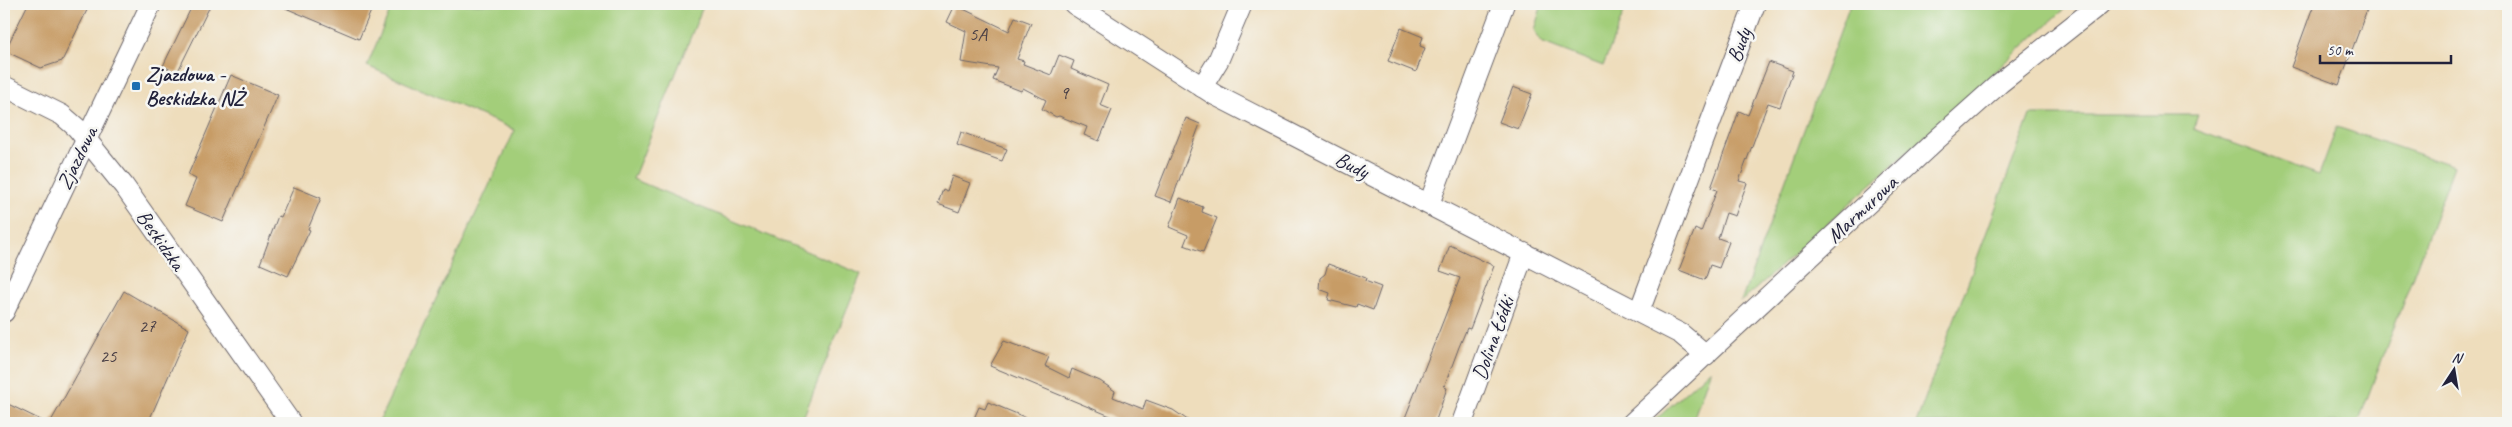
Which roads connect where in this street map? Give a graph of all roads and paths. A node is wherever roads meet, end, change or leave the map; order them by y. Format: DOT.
graph roads {
  1 [pos="151,4"];
  2 [pos="1074,4"];
  3 [pos="1242,4"];
  4 [pos="1504,4"];
  5 [pos="1755,4"];
  6 [pos="2100,4"];
  7 [pos="4,86"];
  8 [pos="1202,87"];
  9 [pos="86,139"];
  10 [pos="1429,204"];
  11 [pos="1524,253"];
  12 [pos="4,312"];
  13 [pos="1639,312"];
  14 [pos="1706,355"];
  15 [pos="291,423"];
  16 [pos="1462,423"];
  17 [pos="1632,423"];
  1 -- 9 [label="street, Zjazdowa"];
  2 -- 8 [label="street, Budy"];
  3 -- 8 [label="street"];
  4 -- 10 [label="street"];
  5 -- 13 [label="street, Budy"];
  6 -- 14 [label="street, Marmurowa"];
  7 -- 9 [label="street, Beskidzka"];
  8 -- 10 [label="street, Budy"];
  9 -- 12 [label="street, Zjazdowa"];
  9 -- 15 [label="street, Beskidzka"];
  10 -- 11 [label="street, Budy"];
  11 -- 13 [label="street, Budy"];
  11 -- 16 [label="street, Dolina Łódki"];
  13 -- 14 [label="street, Budy"];
  14 -- 17 [label="street, Marmurowa"];
}
